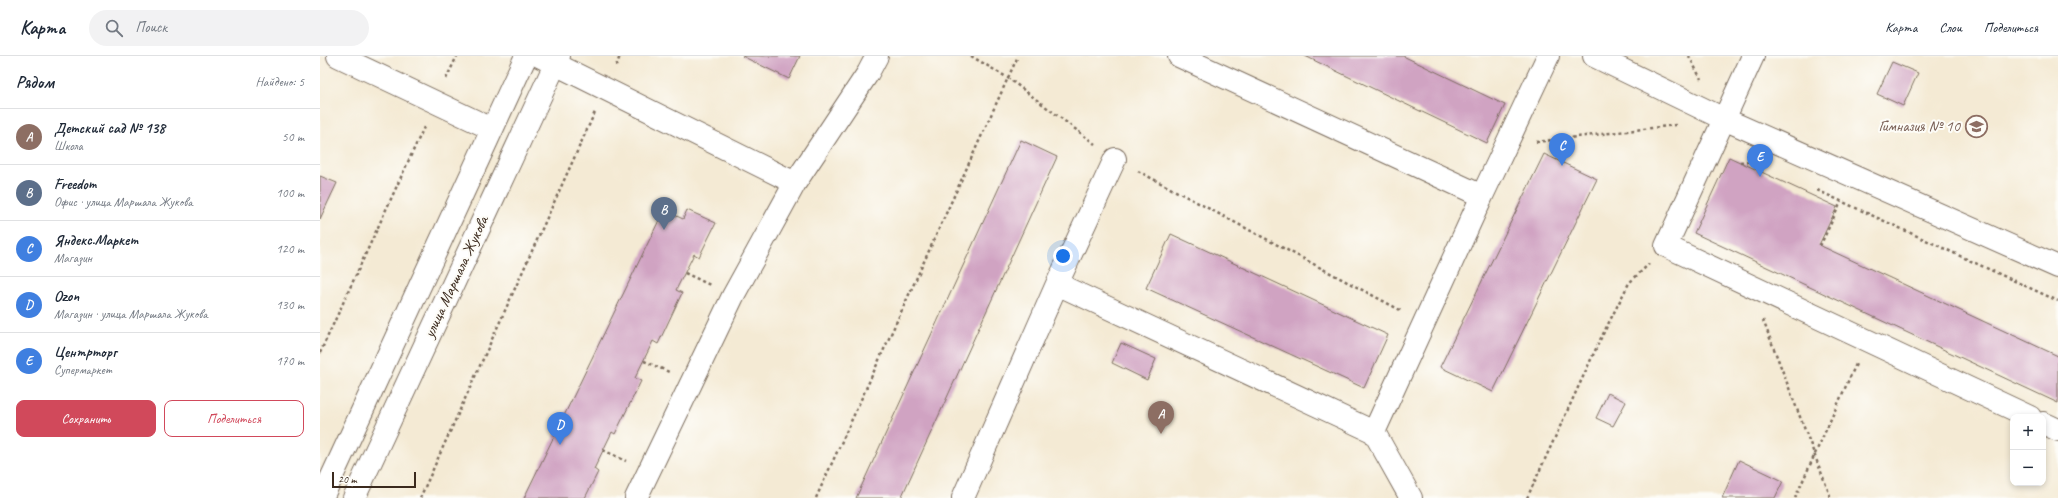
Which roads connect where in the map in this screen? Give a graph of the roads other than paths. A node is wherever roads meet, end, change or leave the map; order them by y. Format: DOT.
graph roads {
  1 [pos="338,56"];
  2 [pos="526,56"];
  3 [pos="877,56"];
  4 [pos="1179,56"];
  5 [pos="1548,56"];
  6 [pos="1594,56"];
  7 [pos="1753,56"];
  8 [pos="551,59"];
  9 [pos="1724,119"];
  10 [pos="492,129"];
  11 [pos="1115,159"];
  12 [pos="795,183"];
  13 [pos="1482,196"];
  14 [pos="2058,267"];
  15 [pos="1057,284"];
  16 [pos="2024,414"];
  17 [pos="2046,424"];
  18 [pos="2058,430"];
  19 [pos="1374,432"];
  20 [pos="322,498"];
  21 [pos="354,498"];
  22 [pos="636,498"];
  23 [pos="963,498"];
  24 [pos="1411,498"];
  1 -- 10 [label="street"];
  2 -- 10 [label="street, улица Маршала Жукова"];
  3 -- 12 [label="street"];
  4 -- 13 [label="street"];
  5 -- 13 [label="street"];
  6 -- 9 [label="street"];
  7 -- 9 [label="street"];
  8 -- 12 [label="street"];
  8 -- 21 [label="street, улица Маршала Жукова"];
  9 -- 14 [label="street"];
  9 -- 16 [label="street"];
  10 -- 20 [label="street, улица Маршала Жукова"];
  11 -- 15 [label="street"];
  12 -- 22 [label="street"];
  13 -- 19 [label="street"];
  15 -- 19 [label="street"];
  15 -- 23 [label="street"];
  17 -- 18 [label="street"];
  19 -- 24 [label="street"];
}
